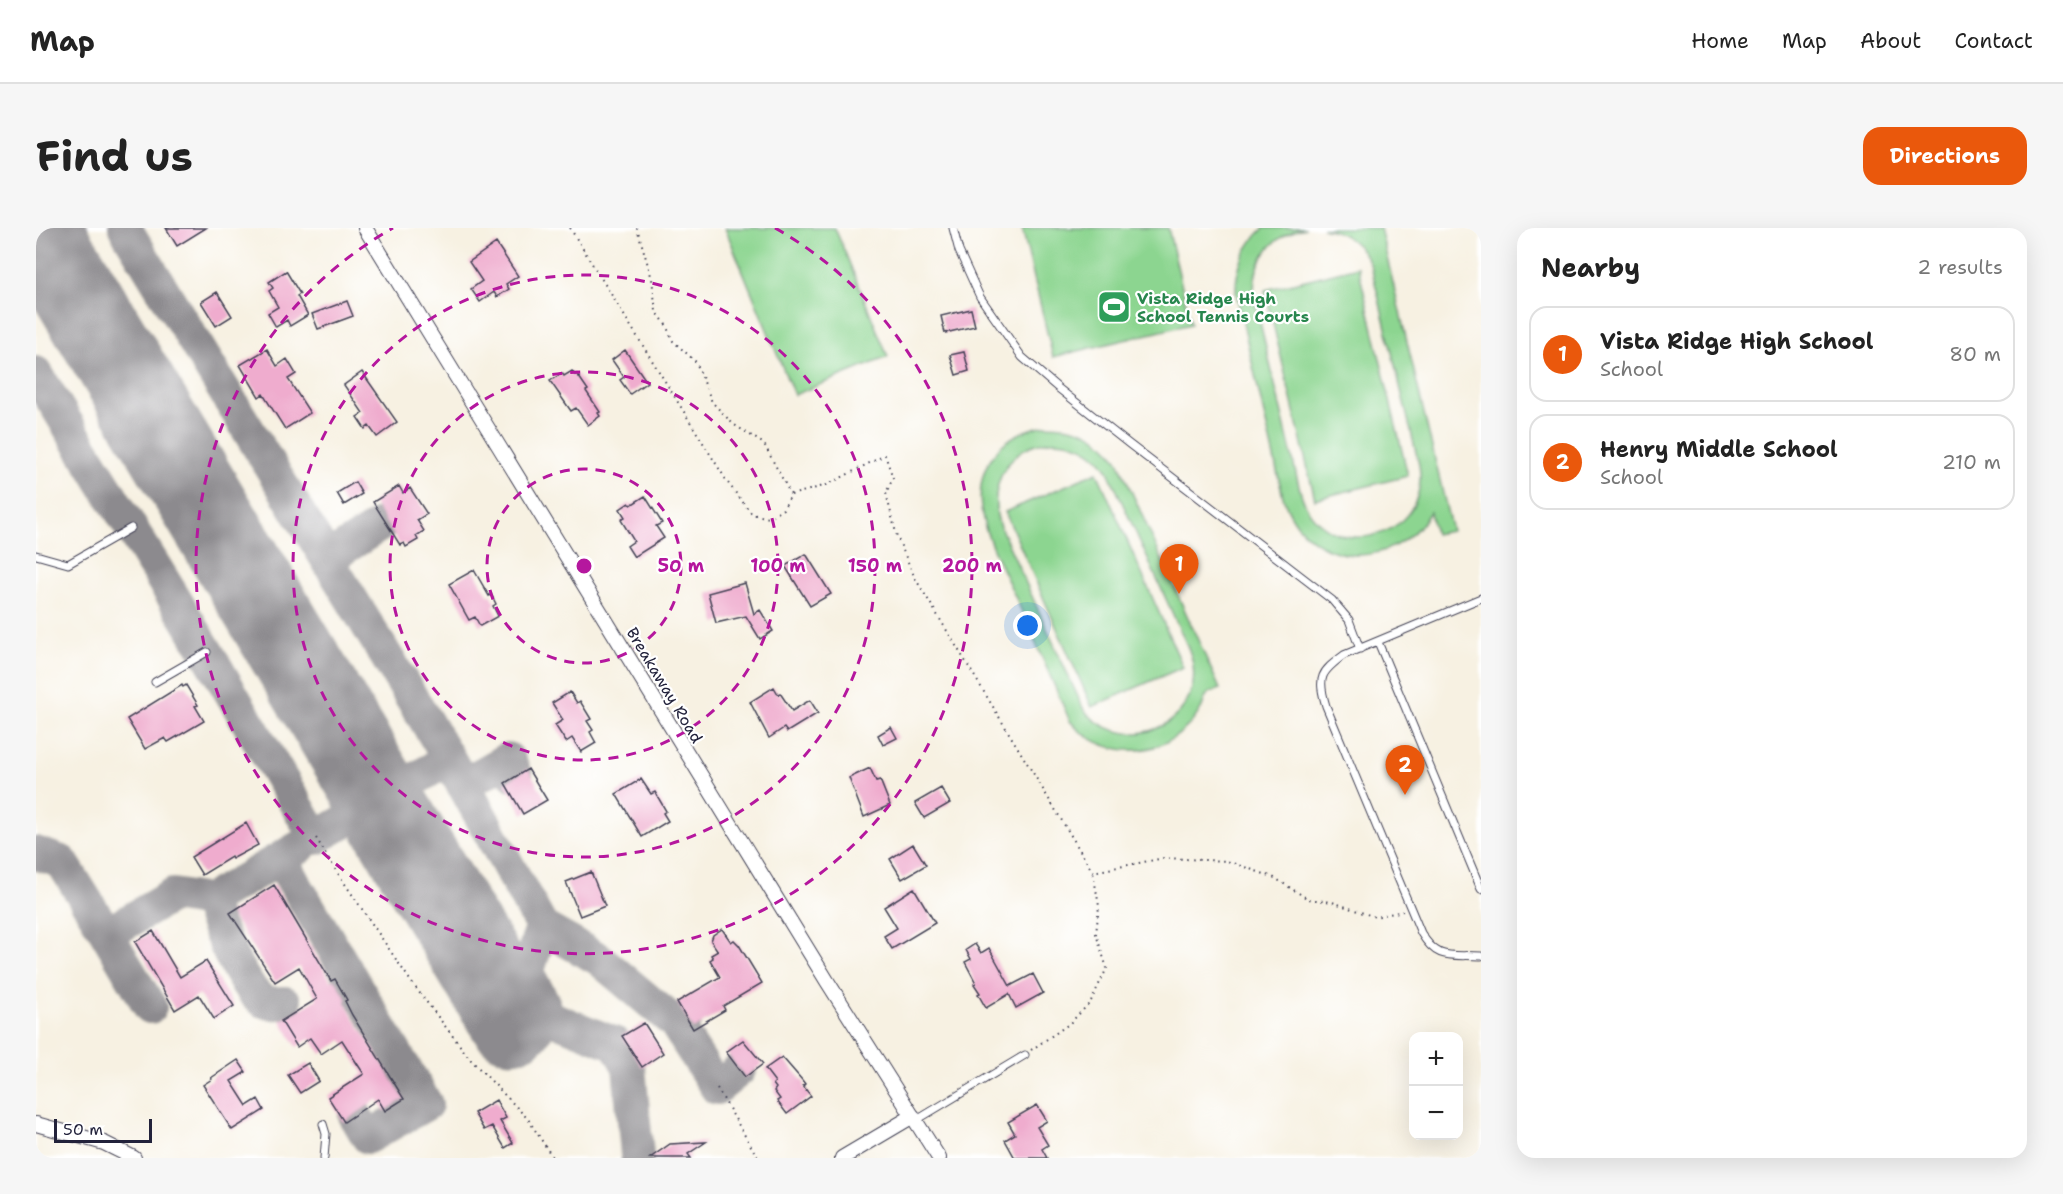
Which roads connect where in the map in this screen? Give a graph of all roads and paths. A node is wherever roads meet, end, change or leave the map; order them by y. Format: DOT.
graph roads {
  1 [pos="365,228"];
  2 [pos="570,228"];
  3 [pos="637,228"];
  4 [pos="954,228"];
  5 [pos="791,495"];
  6 [pos="131,528"];
  7 [pos="36,555"];
  8 [pos="1481,598"];
  9 [pos="1378,642"];
  10 [pos="1360,649"];
  11 [pos="207,652"];
  12 [pos="155,682"];
  13 [pos="316,838"];
  14 [pos="1093,872"];
  15 [pos="1481,889"];
  16 [pos="1411,909"];
  17 [pos="1481,956"];
  18 [pos="1024,1055"];
  19 [pos="717,1088"];
  20 [pos="914,1119"];
  21 [pos="36,1124"];
  22 [pos="323,1124"];
  23 [pos="134,1158"];
  24 [pos="324,1158"];
  25 [pos="553,1158"];
  26 [pos="758,1158"];
  27 [pos="842,1158"];
  28 [pos="939,1158"];
  1 -- 20 [label="street, Breakaway Road"];
  2 -- 5 [label="path"];
  3 -- 5 [label="path"];
  4 -- 10 [label="lane"];
  5 -- 14 [label="path"];
  6 -- 7 [label="lane"];
  8 -- 9 [label="lane"];
  9 -- 10 [label="lane"];
  9 -- 15 [label="lane"];
  10 -- 16 [label="lane"];
  11 -- 12 [label="lane"];
  13 -- 25 [label="path"];
  14 -- 16 [label="path"];
  14 -- 18 [label="path"];
  16 -- 17 [label="lane"];
  18 -- 20 [label="lane"];
  19 -- 26 [label="path"];
  20 -- 27 [label="street"];
  20 -- 28 [label="street, Breakaway Road"];
  21 -- 23 [label="street"];
  22 -- 24 [label="lane"];
}
